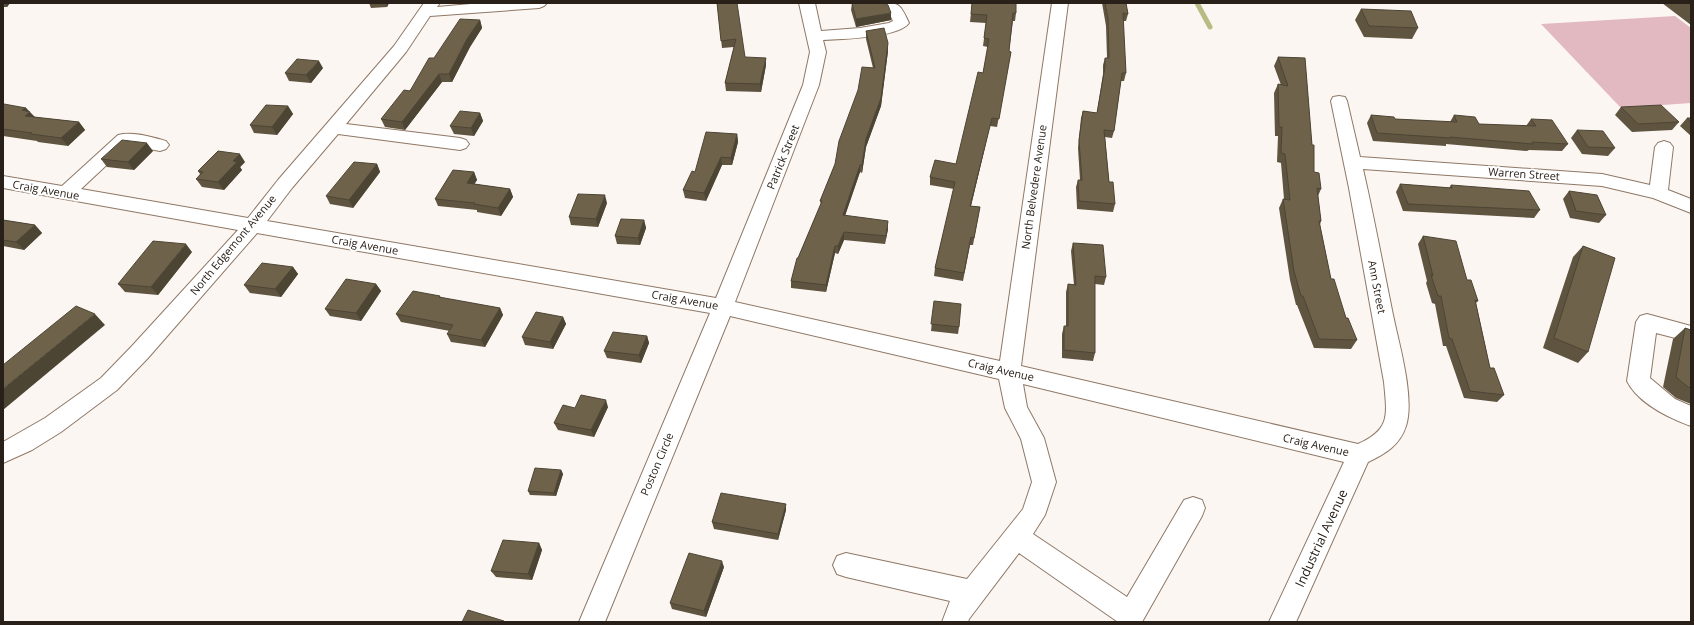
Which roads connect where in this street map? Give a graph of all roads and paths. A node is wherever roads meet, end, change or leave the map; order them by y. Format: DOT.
graph roads {
  1 [pos="539,3"];
  2 [pos="806,3"];
  3 [pos="883,3"];
  4 [pos="1060,3"];
  5 [pos="429,7"];
  6 [pos="814,36"];
  7 [pos="1339,102"];
  8 [pos="333,128"];
  9 [pos="460,144"];
  10 [pos="160,145"];
  11 [pos="1664,147"];
  12 [pos="1353,162"];
  13 [pos="3,182"];
  14 [pos="66,193"];
  15 [pos="1658,193"];
  16 [pos="1691,206"];
  17 [pos="252,226"];
  18 [pos="723,307"];
  19 [pos="1691,334"];
  20 [pos="1009,372"];
  21 [pos="1691,416"];
  22 [pos="3,453"];
  23 [pos="1359,455"];
  24 [pos="1192,508"];
  25 [pos="1016,537"];
  26 [pos="846,565"];
  27 [pos="972,593"];
  28 [pos="1129,618"];
  29 [pos="592,622"];
  30 [pos="955,622"];
  31 [pos="1282,622"];
  1 -- 5 [label="street"];
  2 -- 6 [label="street, Patrick Street"];
  3 -- 6 [label="street"];
  4 -- 20 [label="street, North Belvedere Avenue"];
  5 -- 8 [label="street, North Edgemont Avenue"];
  6 -- 18 [label="street, Patrick Street"];
  7 -- 12 [label="street, Ann Street"];
  8 -- 9 [label="street"];
  8 -- 17 [label="street, North Edgemont Avenue"];
  10 -- 14 [label="street"];
  11 -- 15 [label="street"];
  12 -- 15 [label="street, Warren Street"];
  12 -- 23 [label="street, Ann Street"];
  13 -- 14 [label="street, Craig Avenue"];
  14 -- 17 [label="street, Craig Avenue"];
  15 -- 16 [label="street, Warren Street"];
  17 -- 18 [label="street, Craig Avenue"];
  17 -- 22 [label="street, North Edgemont Avenue"];
  18 -- 20 [label="street, Craig Avenue"];
  18 -- 29 [label="street, Poston Circle"];
  19 -- 21 [label="street"];
  20 -- 23 [label="street, Craig Avenue"];
  20 -- 25 [label="street, North Belvedere Avenue"];
  23 -- 31 [label="street, Industrial Avenue"];
  24 -- 28 [label="street"];
  25 -- 27 [label="street, North Belvedere Avenue"];
  25 -- 28 [label="street"];
  26 -- 27 [label="street"];
  27 -- 30 [label="street, North Belvedere Avenue"];
}
